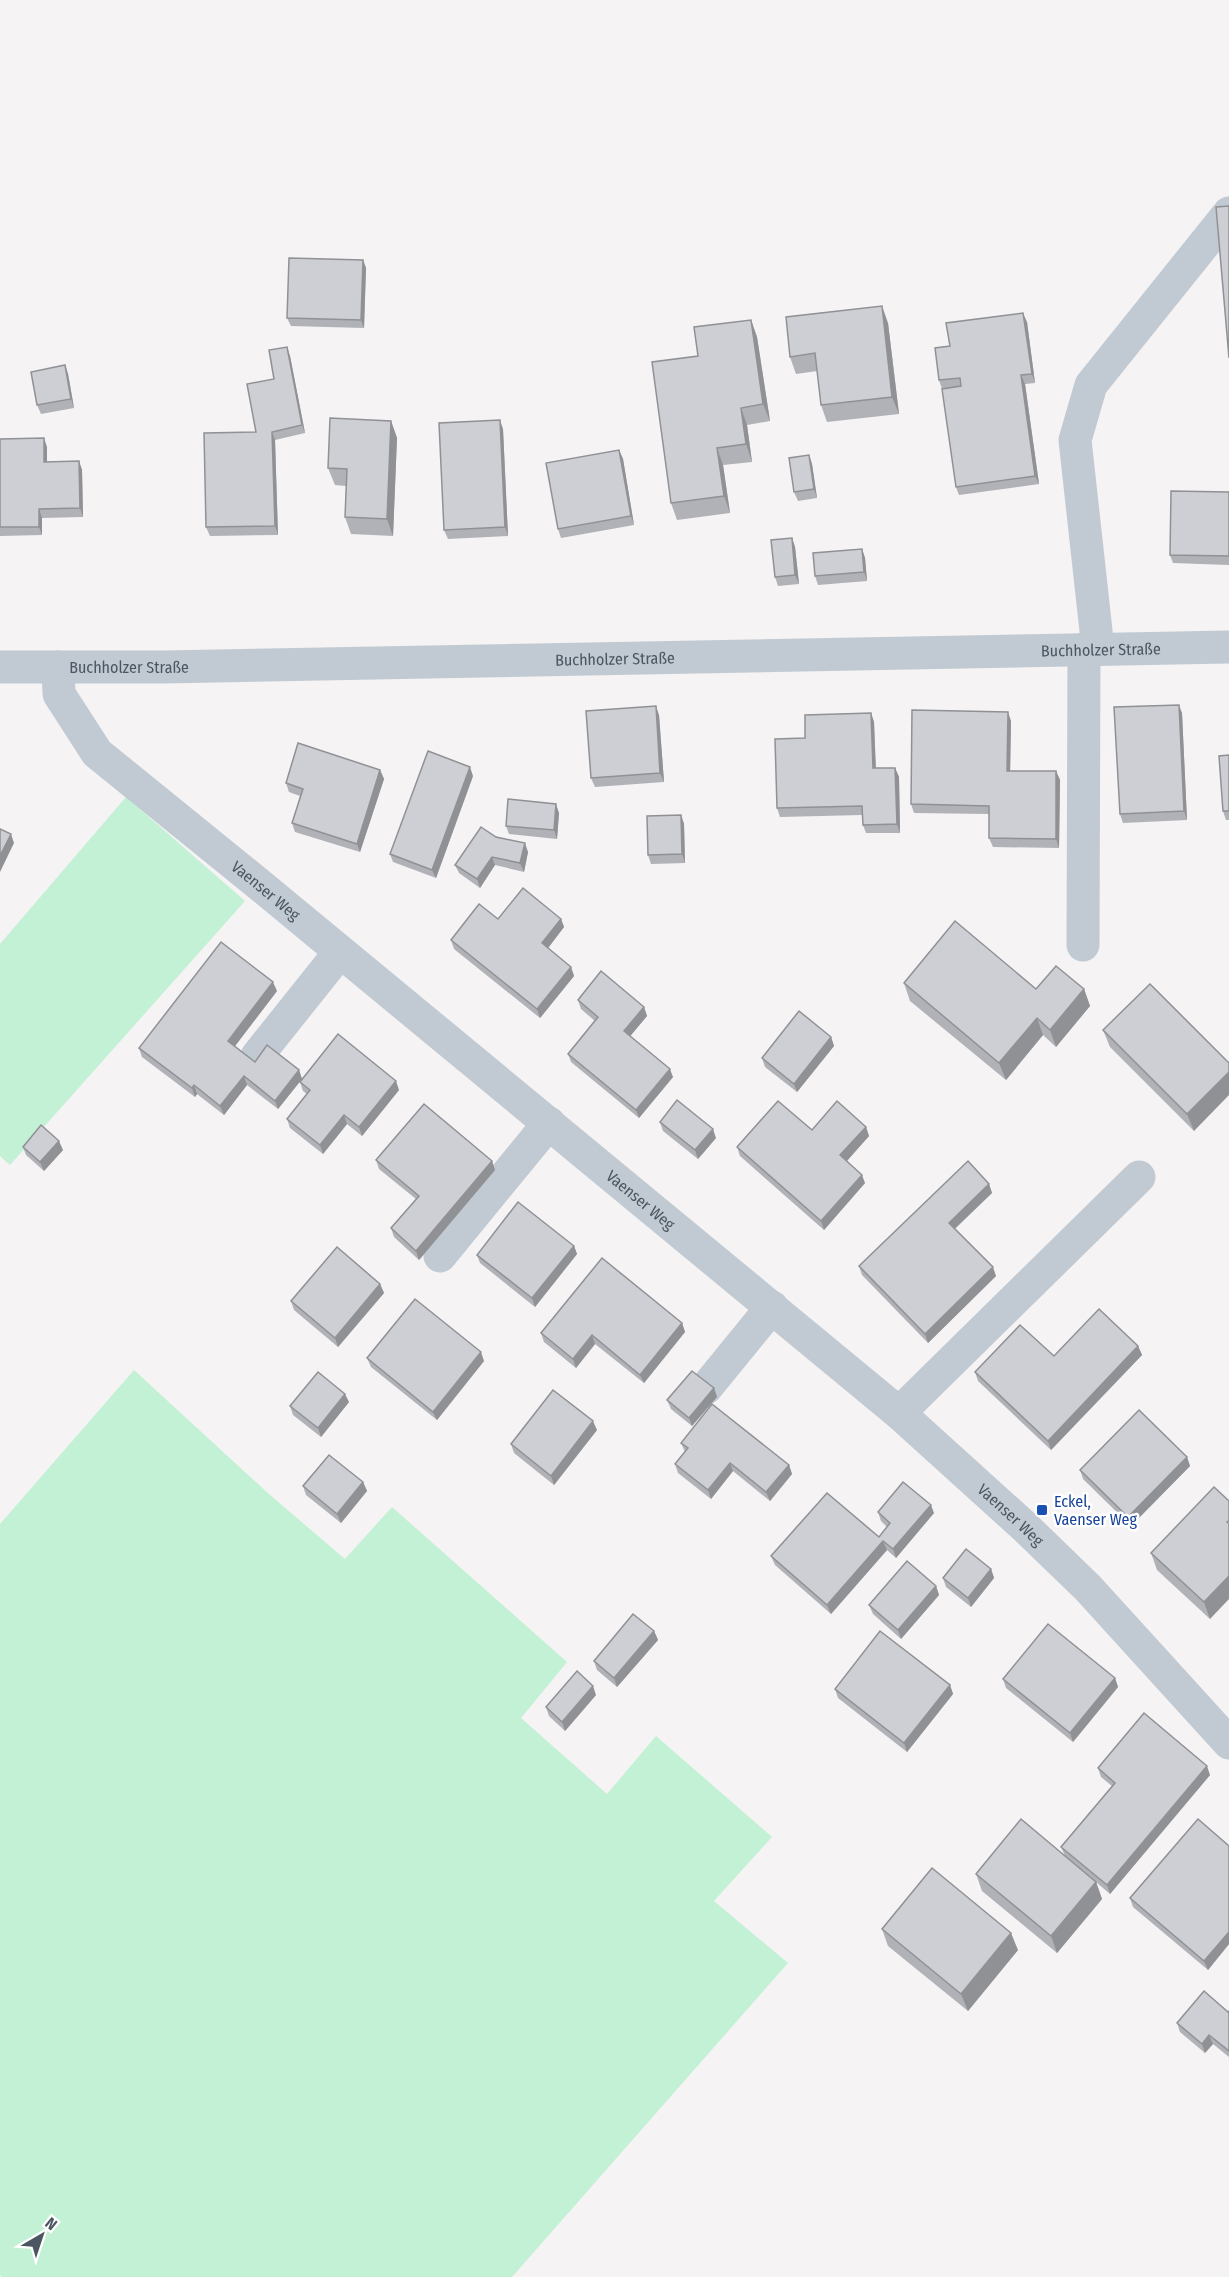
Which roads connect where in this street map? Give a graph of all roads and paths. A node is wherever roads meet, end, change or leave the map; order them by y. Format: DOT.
graph roads {
  1 [pos="1229,213"];
  2 [pos="1229,647"];
  3 [pos="1091,649"];
  4 [pos="0,667"];
  5 [pos="58,667"];
  6 [pos="1083,945"];
  7 [pos="340,952"];
  8 [pos="257,1056"];
  9 [pos="549,1124"];
  10 [pos="1139,1177"];
  11 [pos="440,1256"];
  12 [pos="772,1307"];
  13 [pos="706,1389"];
  14 [pos="899,1413"];
  15 [pos="1229,1742"];
  1 -- 3 [label="street"];
  2 -- 3 [label="street, Buchholzer Straße"];
  3 -- 5 [label="street, Buchholzer Straße"];
  3 -- 6 [label="street"];
  4 -- 5 [label="street, Buchholzer Straße"];
  5 -- 7 [label="street, Vaenser Weg"];
  7 -- 8 [label="street"];
  7 -- 9 [label="street, Vaenser Weg"];
  9 -- 11 [label="street"];
  9 -- 12 [label="street, Vaenser Weg"];
  10 -- 14 [label="street"];
  12 -- 13 [label="street"];
  12 -- 14 [label="street, Vaenser Weg"];
  14 -- 15 [label="street, Vaenser Weg"];
}
